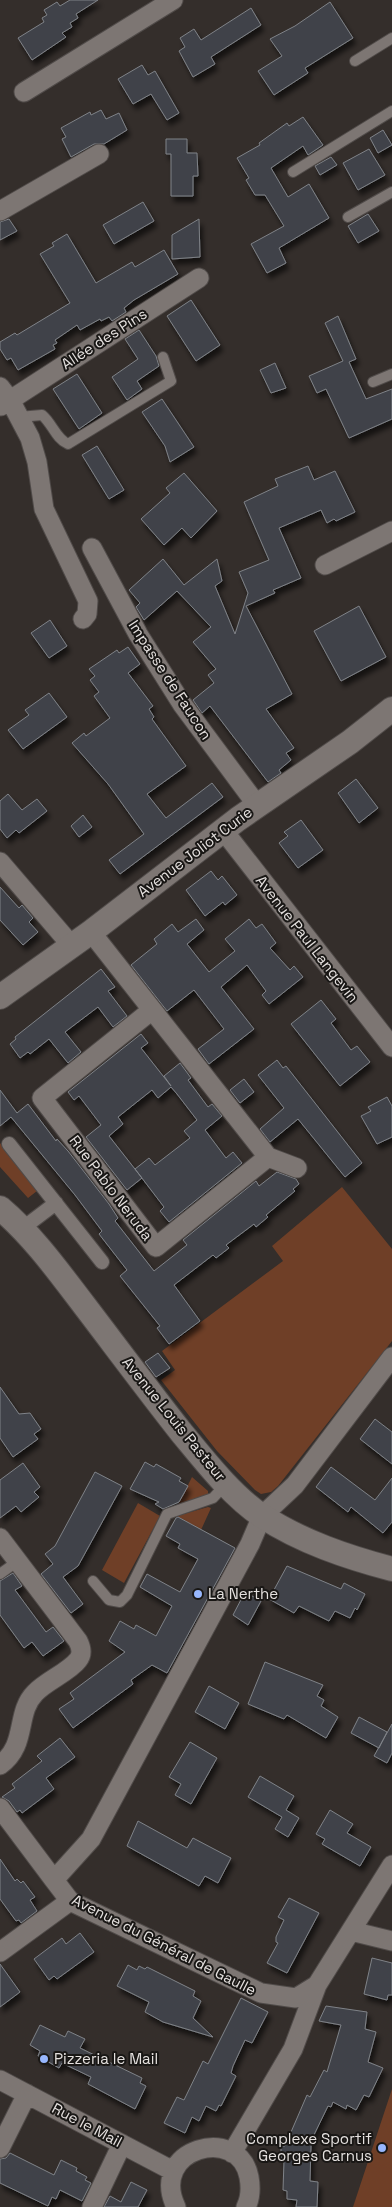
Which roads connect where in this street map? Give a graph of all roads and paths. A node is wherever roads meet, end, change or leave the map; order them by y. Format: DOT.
graph roads {
  1 [pos="173,0"];
  2 [pos="392,38"];
  3 [pos="355,61"];
  4 [pos="24,92"];
  5 [pos="392,111"];
  6 [pos="100,154"];
  7 [pos="293,172"];
  8 [pos="392,192"];
  9 [pos="0,211"];
  10 [pos="348,218"];
  11 [pos="199,278"];
  12 [pos="163,357"];
  13 [pos="392,374"];
  14 [pos="373,382"];
  15 [pos="3,398"];
  16 [pos="19,417"];
  17 [pos="392,530"];
  18 [pos="92,548"];
  19 [pos="325,565"];
  20 [pos="83,619"];
  21 [pos="392,709"];
  22 [pos="257,805"];
  23 [pos="223,830"];
  24 [pos="0,862"];
  25 [pos="91,932"];
  26 [pos="72,946"];
  27 [pos="0,997"];
  28 [pos="152,1010"];
  29 [pos="392,1047"];
  30 [pos="9,1144"];
  31 [pos="268,1157"];
  32 [pos="297,1168"];
  33 [pos="56,1203"];
  34 [pos="0,1208"];
  35 [pos="0,1216"];
  36 [pos="24,1228"];
  37 [pos="102,1262"];
  38 [pos="392,1357"];
  39 [pos="226,1484"];
  40 [pos="262,1516"];
  41 [pos="0,1538"];
  42 [pos="18,1561"];
  43 [pos="392,1569"];
  44 [pos="0,1574"];
  45 [pos="93,1581"];
  46 [pos="0,1765"];
  47 [pos="0,1808"];
  48 [pos="392,1865"];
  49 [pos="54,1880"];
  50 [pos="70,1901"];
  51 [pos="351,1931"];
  52 [pos="392,1941"];
  53 [pos="0,1952"];
  54 [pos="317,1985"];
  55 [pos="0,2080"];
  56 [pos="27,2094"];
  57 [pos="122,2144"];
  58 [pos="0,2148"];
  59 [pos="232,2153"];
  60 [pos="173,2170"];
  61 [pos="92,2207"];
  62 [pos="176,2207"];
  63 [pos="246,2207"];
  1 -- 4 [label="street"];
  2 -- 3 [label="lane"];
  5 -- 7 [label="lane"];
  6 -- 9 [label="street"];
  8 -- 10 [label="lane"];
  11 -- 15 [label="street, Allée des Pins"];
  12 -- 16 [label="lane"];
  13 -- 14 [label="lane"];
  15 -- 16 [label="street"];
  16 -- 20 [label="street"];
  17 -- 19 [label="street"];
  18 -- 22 [label="street, Impasse de Faucon"];
  21 -- 22 [label="street, Avenue Joliot Curie"];
  22 -- 23 [label="street, Avenue Joliot Curie"];
  23 -- 25 [label="street, Avenue Joliot Curie"];
  23 -- 29 [label="street, Avenue Paul Langevin"];
  24 -- 26 [label="street"];
  25 -- 26 [label="street, Avenue Joliot Curie"];
  25 -- 28 [label="street"];
  26 -- 27 [label="street, Avenue Joliot Curie"];
  28 -- 31 [label="street"];
  28 -- 31 [label="street, Rue Pablo Neruda"];
  30 -- 33 [label="street"];
  31 -- 32 [label="street"];
  33 -- 36 [label="street"];
  33 -- 37 [label="street"];
  34 -- 36 [label="street, Avenue Louis Pasteur"];
  35 -- 36 [label="street, Avenue Louis Pasteur"];
  36 -- 39 [label="street, Avenue Louis Pasteur"];
  38 -- 40 [label="street"];
  39 -- 40 [label="street, Avenue Louis Pasteur"];
  39 -- 45 [label="lane"];
  40 -- 43 [label="street, Avenue Louis Pasteur"];
  40 -- 49 [label="street"];
  41 -- 42 [label="street"];
  42 -- 44 [label="lane"];
  42 -- 46 [label="street"];
  47 -- 49 [label="street, Avenue du Général de Gaulle"];
  48 -- 51 [label="street, Avenue du Général de Gaulle"];
  49 -- 50 [label="street, Avenue du Général de Gaulle"];
  50 -- 53 [label="street"];
  50 -- 54 [label="street, Avenue du Général de Gaulle"];
  51 -- 52 [label="street"];
  51 -- 54 [label="street, Avenue du Général de Gaulle"];
  54 -- 59 [label="street"];
  55 -- 56 [label="street, Rue le Mail"];
  56 -- 57 [label="street, Rue le Mail"];
  56 -- 58 [label="street"];
  57 -- 60 [label="street, Rue le Mail"];
  57 -- 61 [label="street"];
  59 -- 60 [label="street"];
  59 -- 63 [label="street"];
  60 -- 62 [label="street"];
}
